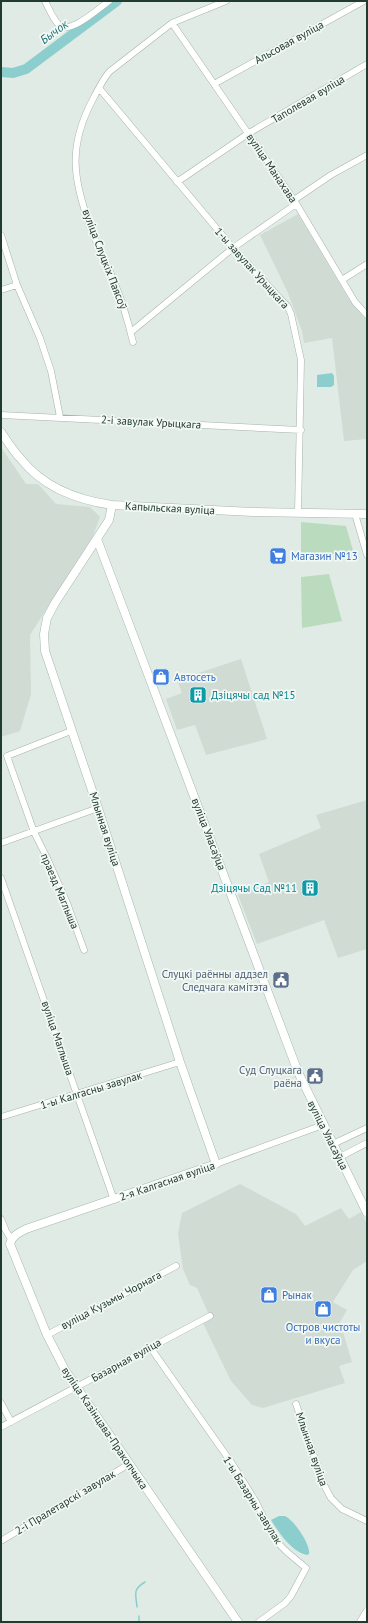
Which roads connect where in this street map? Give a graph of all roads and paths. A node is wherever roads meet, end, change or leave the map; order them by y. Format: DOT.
graph roads {
  1 [pos="45,1"];
  2 [pos="109,1"];
  3 [pos="226,1"];
  4 [pos="364,1"];
  5 [pos="172,23"];
  6 [pos="367,64"];
  7 [pos="214,84"];
  8 [pos="98,88"];
  9 [pos="249,134"];
  10 [pos="367,155"];
  11 [pos="177,182"];
  12 [pos="295,202"];
  13 [pos="1,235"];
  14 [pos="232,248"];
  15 [pos="367,264"];
  16 [pos="342,280"];
  17 [pos="17,285"];
  18 [pos="1,290"];
  19 [pos="367,315"];
  20 [pos="131,332"];
  21 [pos="133,342"];
  22 [pos="1,415"];
  23 [pos="60,417"];
  24 [pos="301,430"];
  25 [pos="1,432"];
  26 [pos="112,505"];
  27 [pos="298,513"];
  28 [pos="355,514"];
  29 [pos="367,514"];
  30 [pos="97,539"];
  31 [pos="367,555"];
  32 [pos="72,731"];
  33 [pos="98,808"];
  34 [pos="34,832"];
  35 [pos="1,843"];
  36 [pos="1,878"];
  37 [pos="84,950"];
  38 [pos="180,1062"];
  39 [pos="77,1094"];
  40 [pos="1,1117"];
  41 [pos="323,1125"];
  42 [pos="367,1128"];
  43 [pos="367,1143"];
  44 [pos="333,1144"];
  45 [pos="340,1157"];
  46 [pos="216,1164"];
  47 [pos="114,1200"];
  48 [pos="367,1213"];
  49 [pos="1,1219"];
  50 [pos="11,1239"];
  51 [pos="176,1266"];
  52 [pos="210,1316"];
  53 [pos="47,1335"];
  54 [pos="150,1347"];
  55 [pos="76,1388"];
  56 [pos="1,1403"];
  57 [pos="296,1404"];
  58 [pos="11,1422"];
  59 [pos="1,1427"];
  60 [pos="129,1464"];
  61 [pos="367,1521"];
  62 [pos="1,1541"];
  63 [pos="367,1613"];
  64 [pos="238,1622"];
  65 [pos="260,1622"];
  66 [pos="361,1622"];
  1 -- 2 [label="street"];
  3 -- 5 [label="street"];
  4 -- 7 [label="street, Альсовая вуліца"];
  5 -- 7 [label="street, вуліца Манахава"];
  5 -- 8 [label="street, вуліца Слуцкіх Паясоў"];
  6 -- 9 [label="street, Таполевая вуліца"];
  7 -- 9 [label="street, вуліца Манахава"];
  8 -- 11 [label="street, 1-ы завулак Урыцкага"];
  8 -- 20 [label="street, вуліца Слуцкіх Паясоў"];
  9 -- 11 [label="street, Таполевая вуліца"];
  9 -- 12 [label="street, вуліца Манахава"];
  10 -- 12 [label="street"];
  11 -- 14 [label="street, 1-ы завулак Урыцкага"];
  12 -- 14 [label="street"];
  12 -- 16 [label="street, вуліца Манахава"];
  13 -- 17 [label="street"];
  14 -- 20 [label="street"];
  14 -- 24 [label="street, 1-ы завулак Урыцкага"];
  15 -- 16 [label="street"];
  16 -- 19 [label="street, вуліца Манахава"];
  17 -- 18 [label="street"];
  17 -- 23 [label="street"];
  20 -- 21 [label="street, вуліца Слуцкіх Паясоў"];
  22 -- 23 [label="street, 2-і завулак Урыцкага"];
  23 -- 24 [label="street, 2-і завулак Урыцкага"];
  24 -- 27 [label="street, 1-ы завулак Урыцкага"];
  25 -- 26 [label="street, Капыльская вуліца"];
  26 -- 27 [label="street, Капыльская вуліца"];
  26 -- 30 [label="street, Млынная вуліца"];
  27 -- 28 [label="street, Капыльская вуліца"];
  28 -- 29 [label="street, Капыльская вуліца"];
  28 -- 31 [label="street"];
  30 -- 32 [label="street, Млынная вуліца"];
  30 -- 41 [label="street, вуліца Уласаўца"];
  32 -- 33 [label="street, Млынная вуліца"];
  32 -- 34 [label="street, праезд Маглыша"];
  33 -- 34 [label="street"];
  33 -- 38 [label="street, Млынная вуліца"];
  34 -- 35 [label="street"];
  34 -- 37 [label="street, праезд Маглыша"];
  36 -- 39 [label="street, вуліца Маглыша"];
  38 -- 39 [label="street, 1-ы Калгасны завулак"];
  38 -- 46 [label="street, Млынная вуліца"];
  39 -- 40 [label="street, 1-ы Калгасны завулак"];
  39 -- 47 [label="street, вуліца Маглыша"];
  41 -- 44 [label="street, вуліца Уласаўца"];
  41 -- 46 [label="street, 2-я Калгасная вуліца"];
  42 -- 44 [label="street"];
  43 -- 45 [label="street"];
  44 -- 45 [label="street, вуліца Уласаўца"];
  45 -- 48 [label="street, вуліца Уласаўца"];
  46 -- 47 [label="street, 2-я Калгасная вуліца"];
  47 -- 50 [label="street, 2-я Калгасная вуліца"];
  49 -- 50 [label="street, вуліца Казінцава-Пракопчыка"];
  50 -- 53 [label="street, вуліца Казінцава-Пракопчыка"];
  51 -- 53 [label="street, вуліца Кузьмы Чорнага"];
  52 -- 54 [label="street, Базарная вуліца"];
  53 -- 55 [label="street, вуліца Казінцава-Пракопчыка"];
  54 -- 55 [label="street, Базарная вуліца"];
  54 -- 65 [label="street, 1-ы Базарны завулак"];
  55 -- 58 [label="street, Базарная вуліца"];
  55 -- 60 [label="street, вуліца Казінцава-Пракопчыка"];
  56 -- 58 [label="street"];
  57 -- 61 [label="street, Млынная вуліца"];
  58 -- 59 [label="street, Базарная вуліца"];
  60 -- 62 [label="street, 2-і Пралетарскі завулак"];
  60 -- 64 [label="street, вуліца Казінцава-Пракопчыка"];
  63 -- 66 [label="street"];
}
